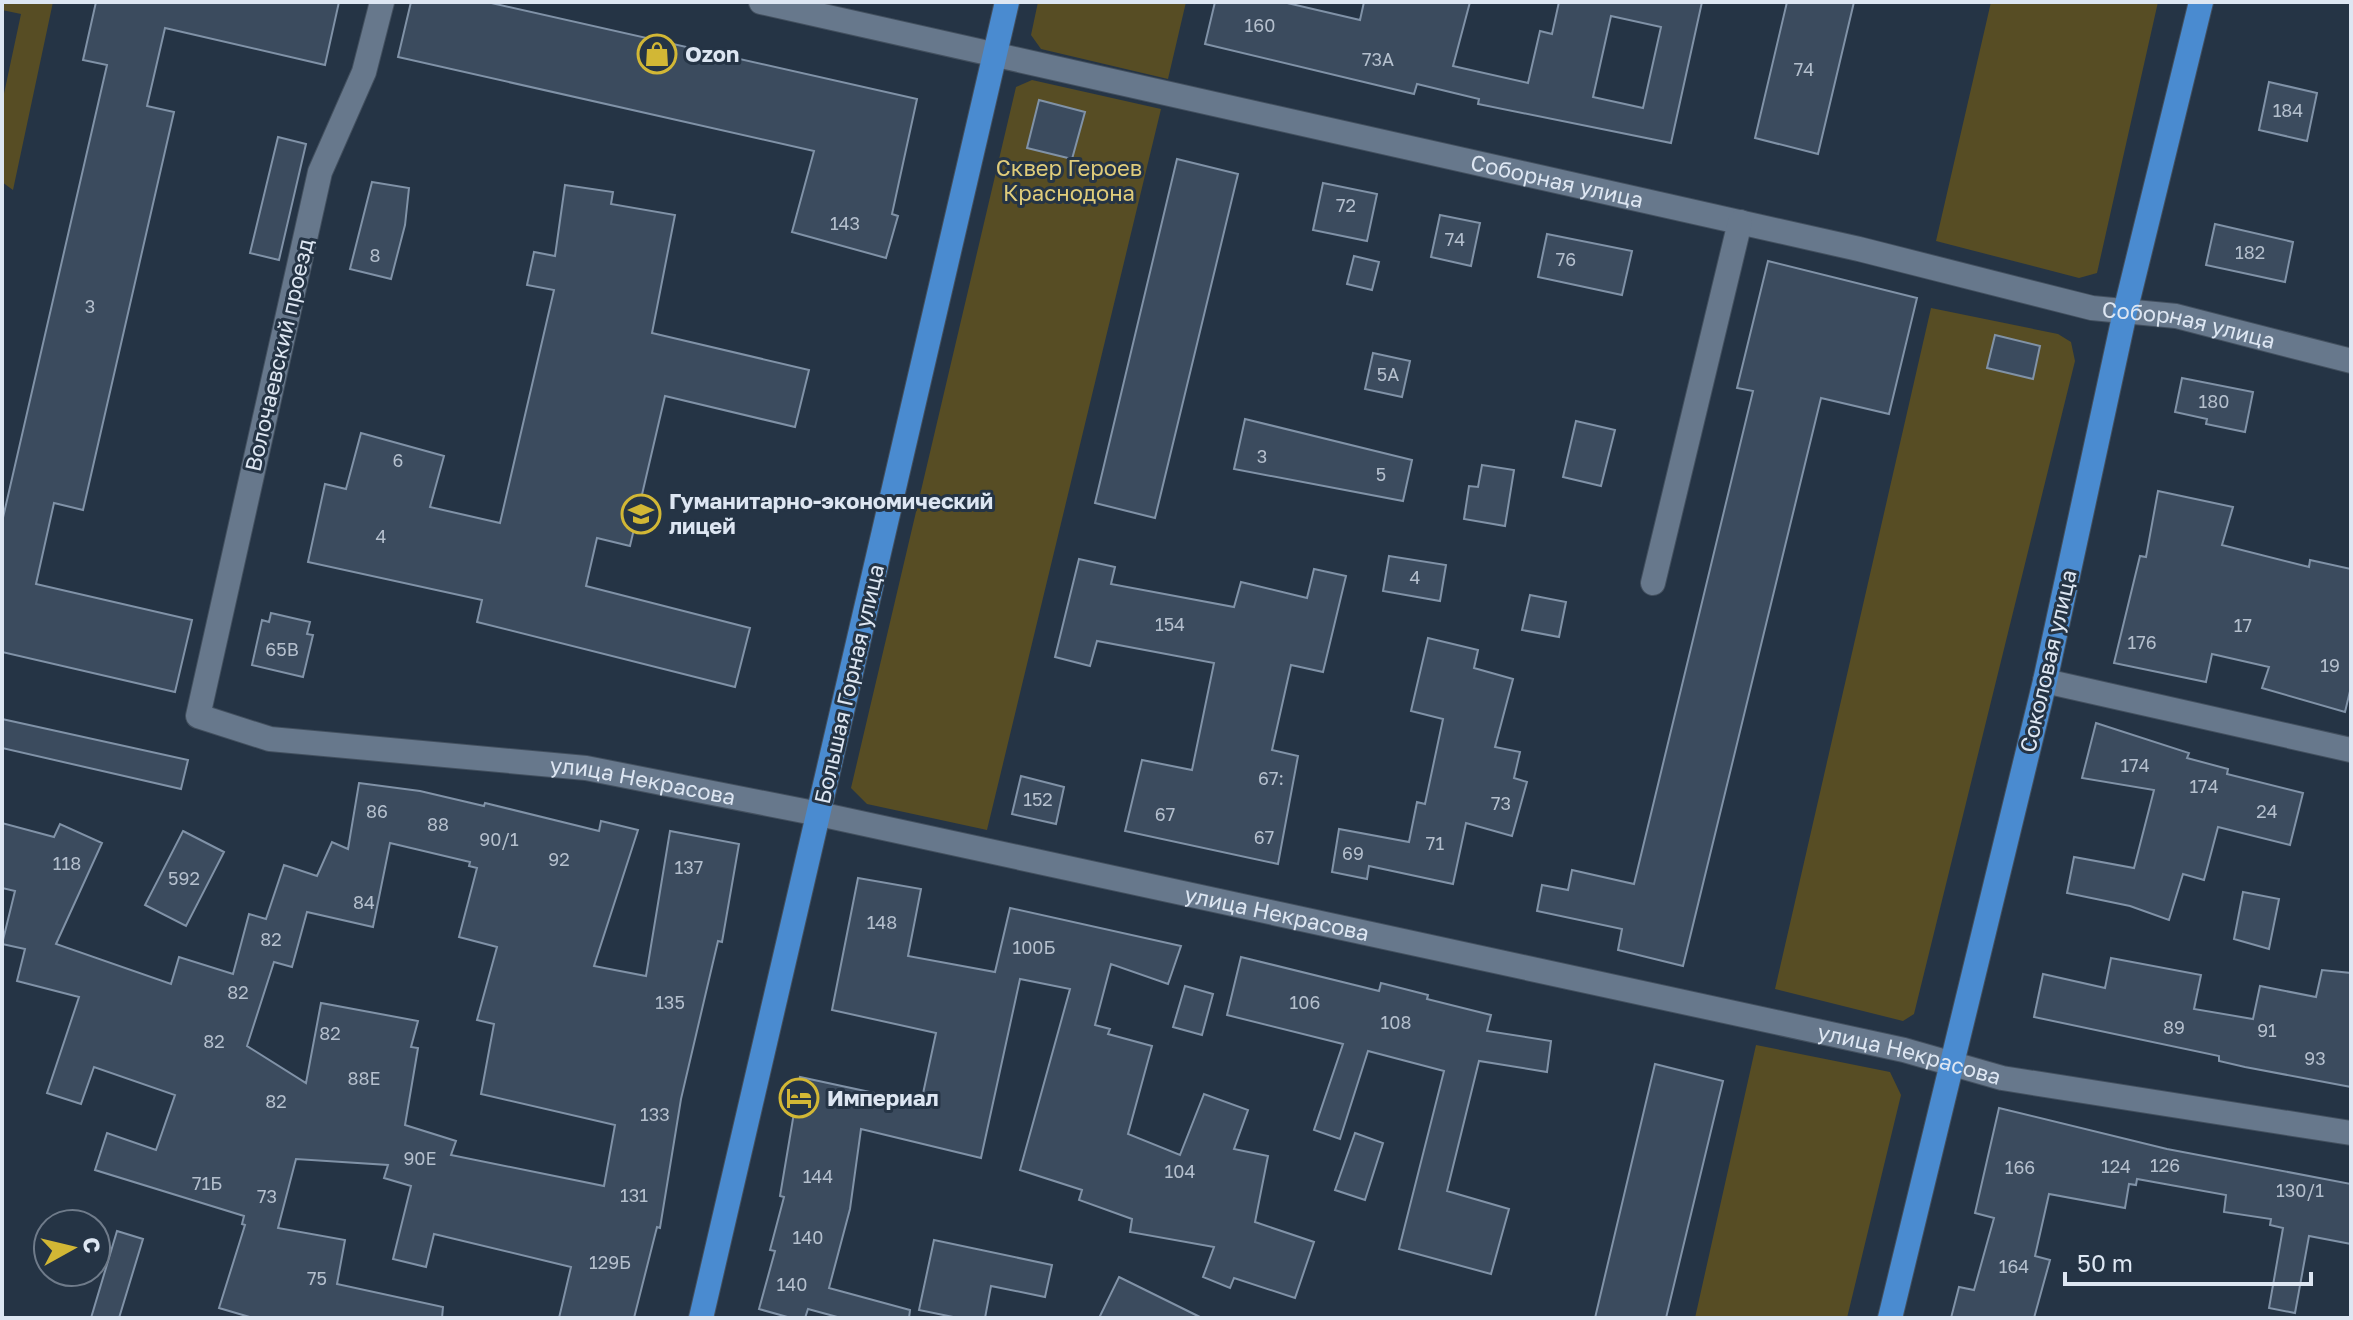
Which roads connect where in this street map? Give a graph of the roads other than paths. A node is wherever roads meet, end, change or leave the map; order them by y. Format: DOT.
graph roads {
  1 [pos="382,2"];
  2 [pos="761,2"];
  3 [pos="1007,2"];
  4 [pos="2201,2"];
  5 [pos="995,56"];
  6 [pos="1740,222"];
  7 [pos="2125,312"];
  8 [pos="2351,361"];
  9 [pos="1653,583"];
  10 [pos="2045,681"];
  11 [pos="198,716"];
  12 [pos="2351,750"];
  13 [pos="819,814"];
  14 [pos="1952,1064"];
  15 [pos="2351,1133"];
  16 [pos="701,1318"];
  17 [pos="1890,1318"];
  1 -- 11 [label="street, Волочаевский проезд"];
  2 -- 5 [label="street, Соборная улица"];
  3 -- 5 [label="main road, Большая Горная улица"];
  4 -- 7 [label="main road, Соколовая улица"];
  5 -- 6 [label="street, Соборная улица"];
  5 -- 13 [label="main road, Большая Горная улица"];
  6 -- 7 [label="street, Соборная улица"];
  6 -- 9 [label="street"];
  7 -- 8 [label="street, Соборная улица"];
  7 -- 10 [label="main road, Соколовая улица"];
  10 -- 12 [label="street"];
  10 -- 14 [label="main road, Соколовая улица"];
  11 -- 13 [label="street, улица Некрасова"];
  13 -- 14 [label="street, улица Некрасова"];
  13 -- 16 [label="main road, Большая Горная улица"];
  14 -- 15 [label="street, улица Некрасова"];
  14 -- 17 [label="main road, Соколовая улица"];
}
